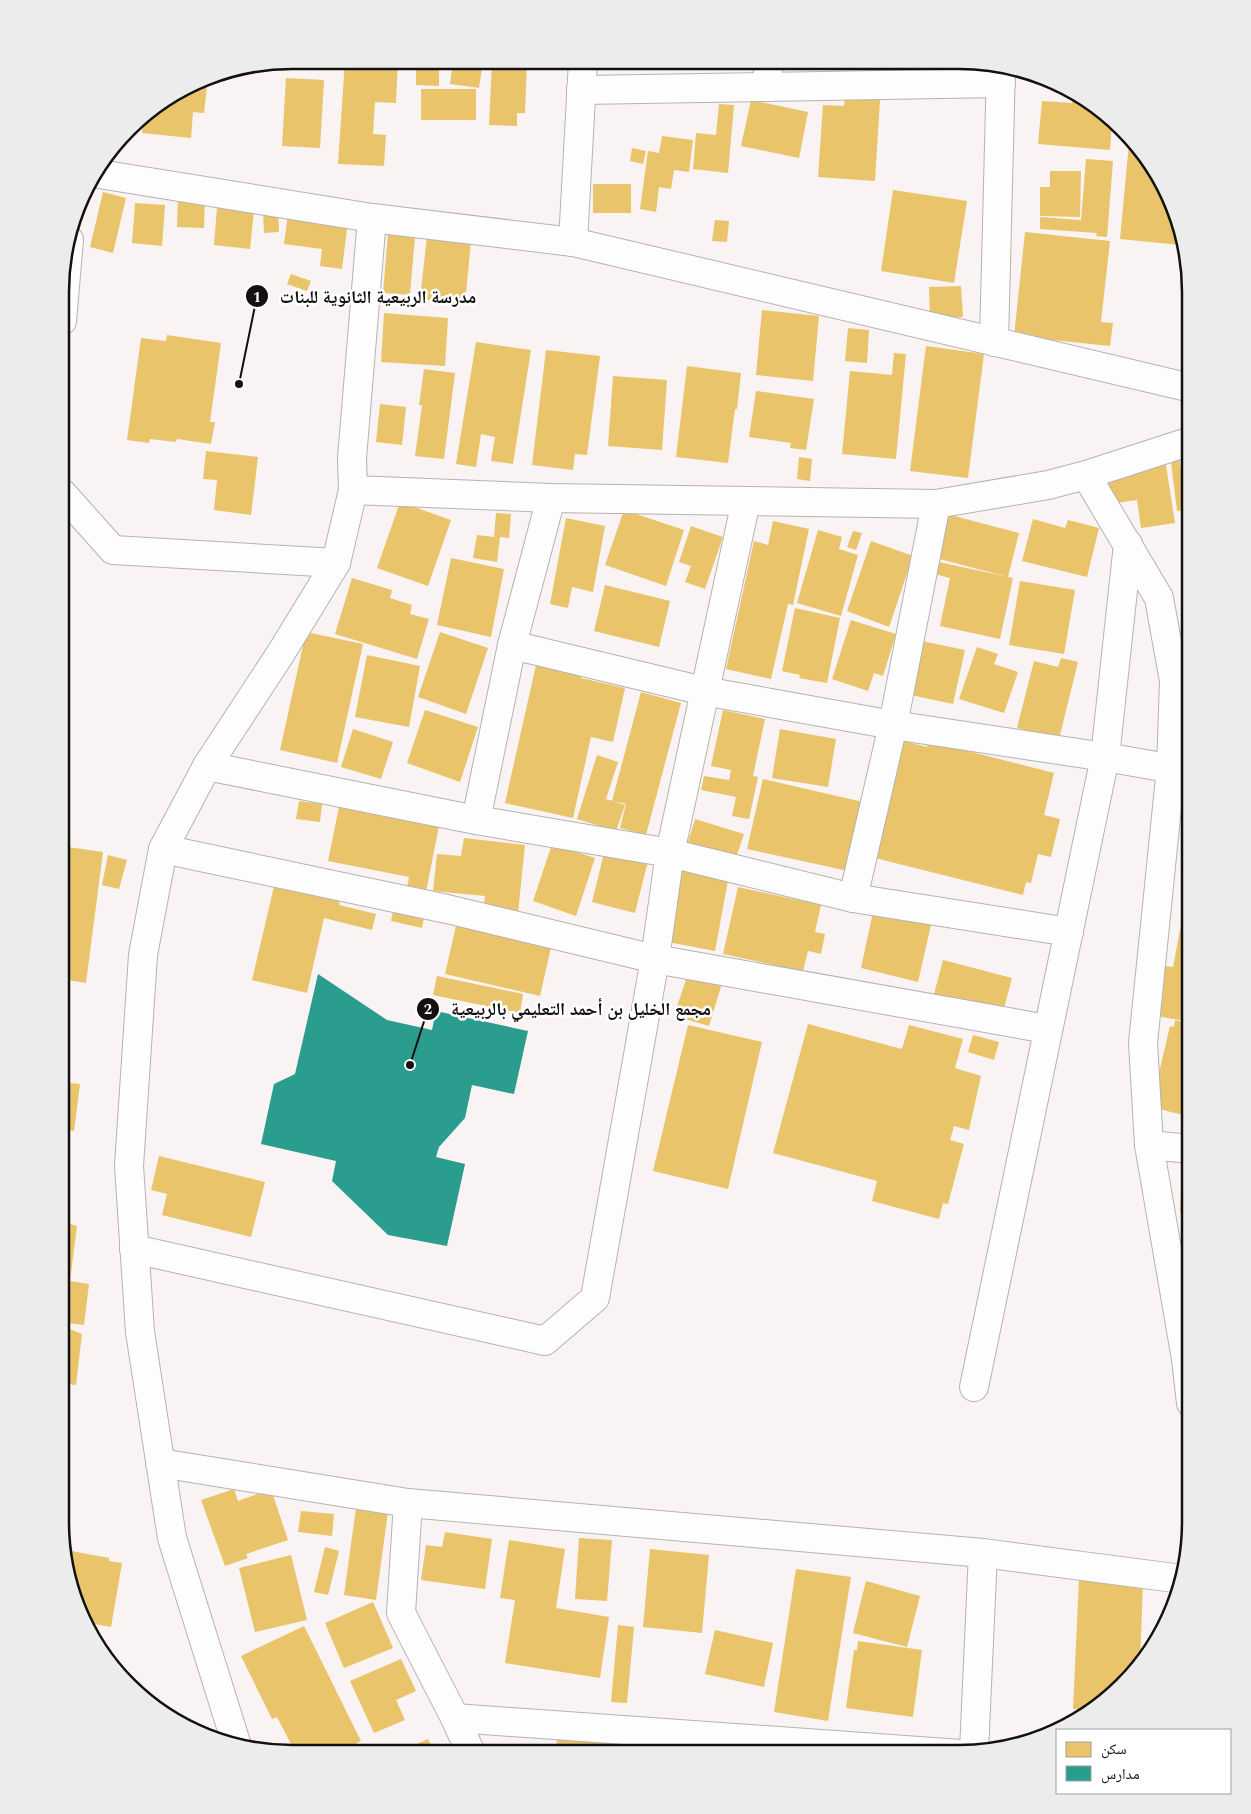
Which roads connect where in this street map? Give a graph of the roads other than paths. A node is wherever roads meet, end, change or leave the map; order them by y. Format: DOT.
graph roads {
  1 [pos="582,69"];
  2 [pos="768,74"];
  3 [pos="1001,74"];
  4 [pos="581,90"];
  5 [pos="102,174"];
  6 [pos="372,218"];
  7 [pos="573,242"];
  8 [pos="994,342"];
  9 [pos="1182,386"];
  10 [pos="1182,444"];
  11 [pos="1086,475"];
  12 [pos="353,490"];
  13 [pos="550,498"];
  14 [pos="746,501"];
  15 [pos="69,502"];
  16 [pos="936,504"];
  17 [pos="1128,544"];
  18 [pos="336,563"];
  19 [pos="512,645"];
  20 [pos="704,691"];
  21 [pos="894,725"];
  22 [pos="1105,757"];
  23 [pos="207,766"];
  24 [pos="1181,770"];
  25 [pos="476,820"];
  26 [pos="163,849"];
  27 [pos="670,854"];
  28 [pos="853,898"];
  29 [pos="1069,932"];
  30 [pos="655,959"];
  31 [pos="1048,1029"];
  32 [pos="1149,1145"];
  33 [pos="1182,1148"];
  34 [pos="134,1249"];
  35 [pos="1182,1326"];
  36 [pos="974,1387"];
  37 [pos="160,1463"];
  38 [pos="408,1503"];
  39 [pos="983,1553"];
  40 [pos="1175,1579"];
  41 [pos="455,1718"];
  42 [pos="235,1738"];
  43 [pos="467,1745"];
  44 [pos="834,1745"];
  45 [pos="974,1745"];
  1 -- 4 [label="street"];
  2 -- 3 [label="street"];
  2 -- 4 [label="street"];
  3 -- 8 [label="street"];
  4 -- 7 [label="street"];
  5 -- 6 [label="street"];
  6 -- 7 [label="street"];
  6 -- 12 [label="street"];
  7 -- 8 [label="street"];
  8 -- 9 [label="street"];
  10 -- 11 [label="street"];
  11 -- 16 [label="street"];
  11 -- 17 [label="street"];
  12 -- 13 [label="street"];
  12 -- 18 [label="street"];
  13 -- 14 [label="street"];
  13 -- 19 [label="street"];
  14 -- 16 [label="street"];
  14 -- 20 [label="street"];
  15 -- 18 [label="street"];
  16 -- 21 [label="street"];
  17 -- 22 [label="street"];
  17 -- 24 [label="street"];
  18 -- 23 [label="street"];
  19 -- 20 [label="street"];
  19 -- 25 [label="street"];
  20 -- 21 [label="street"];
  20 -- 27 [label="street"];
  21 -- 22 [label="street"];
  21 -- 28 [label="street"];
  22 -- 24 [label="street"];
  22 -- 29 [label="street"];
  23 -- 25 [label="street"];
  23 -- 26 [label="street"];
  24 -- 32 [label="street"];
  25 -- 27 [label="street"];
  26 -- 30 [label="street"];
  26 -- 34 [label="street"];
  27 -- 28 [label="street"];
  27 -- 30 [label="street"];
  28 -- 29 [label="street"];
  29 -- 31 [label="street"];
  30 -- 31 [label="street"];
  30 -- 34 [label="street"];
  31 -- 36 [label="street"];
  32 -- 33 [label="street"];
  32 -- 35 [label="street"];
  34 -- 37 [label="street"];
  37 -- 38 [label="street"];
  37 -- 42 [label="street"];
  38 -- 39 [label="street"];
  38 -- 41 [label="street"];
  39 -- 40 [label="street"];
  39 -- 45 [label="street"];
  41 -- 43 [label="street"];
  41 -- 44 [label="street"];
}
